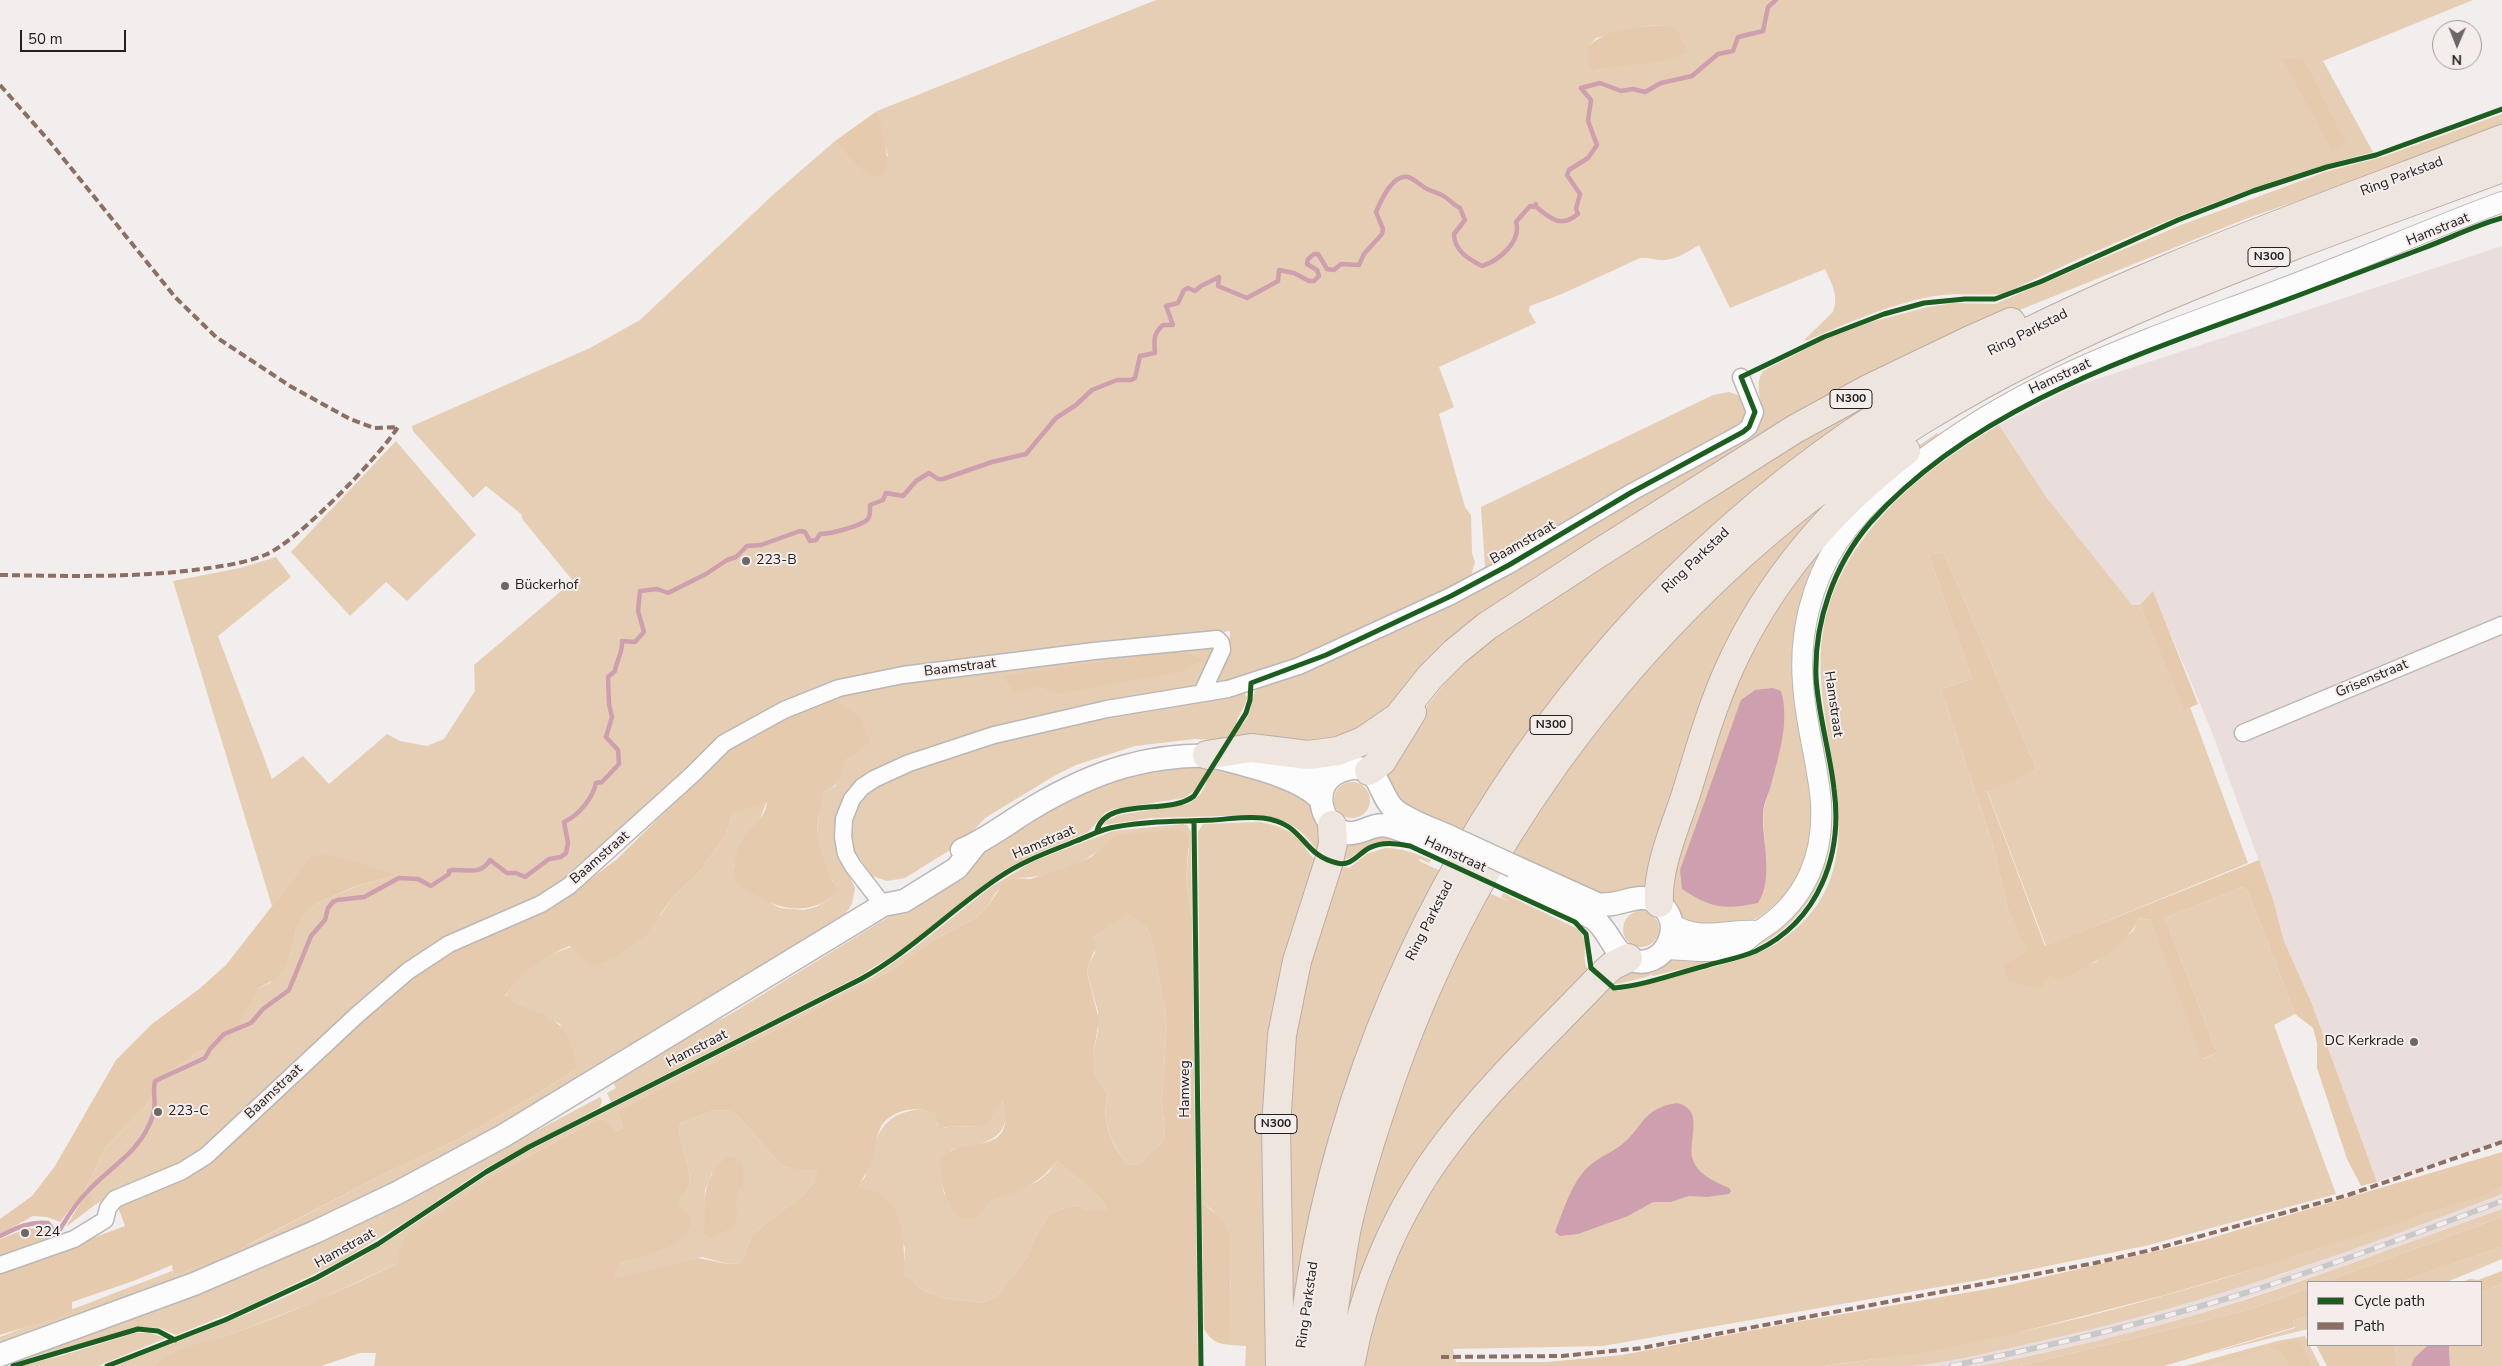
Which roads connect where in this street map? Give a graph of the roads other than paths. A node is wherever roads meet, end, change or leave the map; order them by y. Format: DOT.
graph roads {
  1 [pos="2502,139"];
  2 [pos="2502,168"];
  3 [pos="2502,202"];
  4 [pos="2094,301"];
  5 [pos="2040,356"];
  6 [pos="1742,377"];
  7 [pos="2502,625"];
  8 [pos="1430,677"];
  9 [pos="1202,693"];
  10 [pos="2242,732"];
  11 [pos="1207,755"];
  12 [pos="1369,771"];
  13 [pos="1331,777"];
  14 [pos="1320,800"];
  15 [pos="1332,825"];
  16 [pos="1447,843"];
  17 [pos="1510,872"];
  18 [pos="883,905"];
  19 [pos="1666,914"];
  20 [pos="1758,931"];
  21 [pos="1666,949"];
  22 [pos="1628,958"];
  23 [pos="0,1265"];
  24 [pos="0,1355"];
  25 [pos="1280,1366"];
  26 [pos="1300,1366"];
  27 [pos="1326,1366"];
  28 [pos="1350,1366"];
  1 -- 4 [label="highway, Ring Parkstad / N300"];
  2 -- 5 [label="highway, Ring Parkstad / N300"];
  3 -- 20 [label="street, Hamstraat"];
  4 -- 8 [label="highway, N300"];
  4 -- 26 [label="highway, Ring Parkstad / N300"];
  5 -- 19 [label="highway, N300"];
  5 -- 27 [label="highway, Ring Parkstad / N300"];
  6 -- 9 [label="street, Baamstraat"];
  7 -- 10 [label="street, Grisenstraat"];
  8 -- 11 [label="highway, N300"];
  8 -- 12 [label="highway, N300"];
  9 -- 18 [label="street, Baamstraat"];
  9 -- 23 [label="street, Baamstraat"];
  11 -- 13 [label="main road, Hamstraat"];
  11 -- 14 [label="main road, Hamstraat"];
  11 -- 18 [label="main road, Hamstraat"];
  12 -- 13 [label="main road"];
  12 -- 16 [label="main road, Hamstraat"];
  13 -- 14 [label="main road"];
  14 -- 15 [label="main road, Hamstraat"];
  15 -- 16 [label="main road, Hamstraat"];
  15 -- 25 [label="highway, N300"];
  16 -- 17 [label="main road, Hamstraat"];
  17 -- 19 [label="main road, Hamstraat"];
  17 -- 22 [label="main road, Hamstraat"];
  18 -- 24 [label="main road, Hamstraat"];
  19 -- 20 [label="street, Hamstraat"];
  19 -- 21 [label="main road"];
  20 -- 21 [label="street, Hamstraat"];
  21 -- 22 [label="main road, Hamstraat"];
  22 -- 28 [label="highway"];
}
